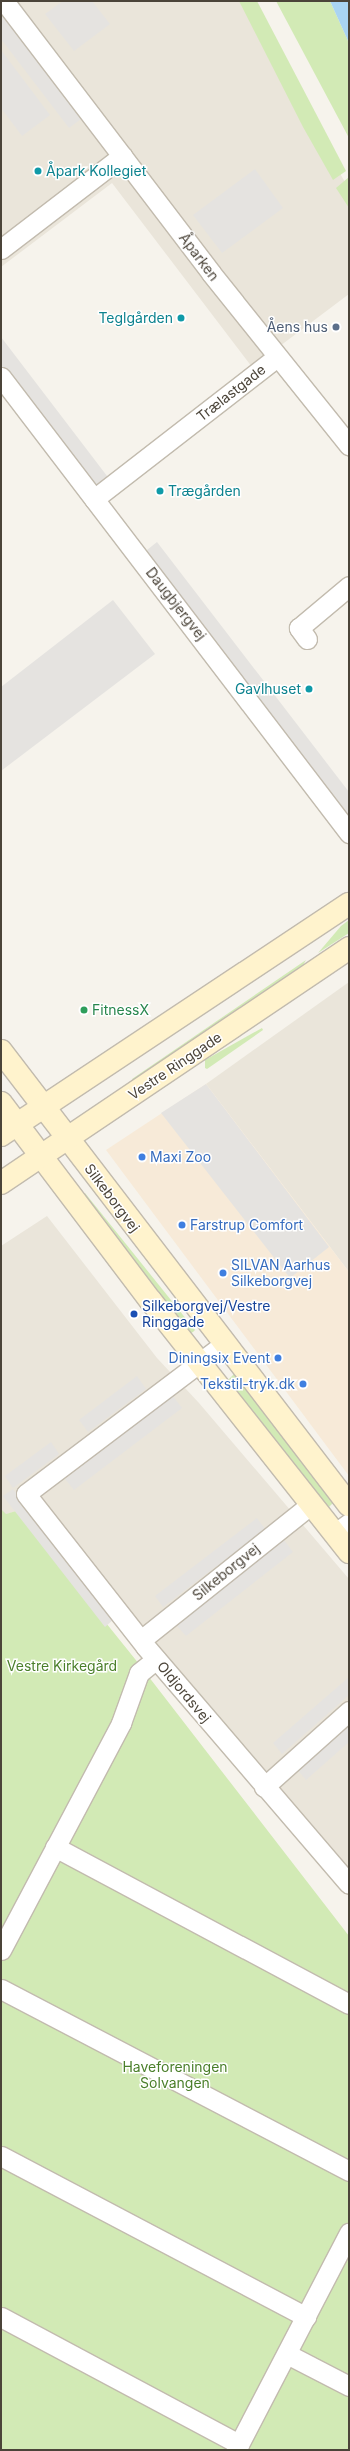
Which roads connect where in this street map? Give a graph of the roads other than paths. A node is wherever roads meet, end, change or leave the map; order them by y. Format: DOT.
graph roads {
  1 [pos="4,1"];
  2 [pos="122,156"];
  3 [pos="1,249"];
  4 [pos="277,357"];
  5 [pos="1,377"];
  6 [pos="349,445"];
  7 [pos="94,499"];
  8 [pos="349,586"];
  9 [pos="307,639"];
  10 [pos="349,833"];
  11 [pos="349,904"];
  12 [pos="349,948"];
  13 [pos="1,1051"];
  14 [pos="1,1103"];
  15 [pos="44,1108"];
  16 [pos="9,1130"];
  17 [pos="68,1139"];
  18 [pos="41,1157"];
  19 [pos="1,1183"];
  20 [pos="224,1344"];
  21 [pos="200,1362"];
  22 [pos="310,1505"];
  23 [pos="349,1505"];
  24 [pos="342,1528"];
  25 [pos="349,1552"];
  26 [pos="141,1640"];
  27 [pos="156,1658"];
  28 [pos="349,1711"];
  29 [pos="264,1787"];
  30 [pos="55,1847"];
  31 [pos="349,1884"];
  32 [pos="1,1950"];
  33 [pos="1,1989"];
  34 [pos="349,2004"];
  35 [pos="1,2156"];
  36 [pos="349,2171"];
  37 [pos="349,2233"];
  38 [pos="1,2317"];
  39 [pos="306,2317"];
  40 [pos="287,2354"];
  41 [pos="349,2386"];
  42 [pos="238,2447"];
  1 -- 2 [label="street, Åparken"];
  2 -- 3 [label="street"];
  2 -- 4 [label="street, Åparken"];
  4 -- 6 [label="street, Trælastgade"];
  4 -- 7 [label="street, Trælastgade"];
  5 -- 7 [label="street, Daugbjergvej"];
  7 -- 10 [label="street, Daugbjergvej"];
  8 -- 9 [label="street"];
  11 -- 15 [label="street"];
  12 -- 17 [label="street, Vestre Ringgade"];
  13 -- 15 [label="street, Silkeborgvej"];
  14 -- 16 [label="street"];
  15 -- 16 [label="street"];
  15 -- 17 [label="street, Silkeborgvej"];
  16 -- 18 [label="street"];
  17 -- 18 [label="street, Vestre Ringgade"];
  17 -- 20 [label="street, Silkeborgvej"];
  18 -- 19 [label="street, Vestre Ringgade"];
  18 -- 21 [label="street"];
  20 -- 21 [label="street"];
  20 -- 23 [label="street, Silkeborgvej"];
  21 -- 22 [label="street"];
  21 -- 26 [label="street, Oldjordsvej"];
  22 -- 24 [label="street"];
  22 -- 26 [label="street, Silkeborgvej"];
  24 -- 25 [label="street"];
  26 -- 27 [label="street, Oldjordsvej"];
  27 -- 29 [label="street, Oldjordsvej"];
  27 -- 30 [label="street"];
  28 -- 29 [label="street"];
  29 -- 31 [label="street, Oldjordsvej"];
  30 -- 32 [label="street"];
  30 -- 34 [label="street"];
  33 -- 36 [label="street"];
  35 -- 39 [label="street"];
  37 -- 39 [label="street"];
  38 -- 42 [label="street"];
  39 -- 40 [label="street"];
  40 -- 41 [label="street"];
  40 -- 42 [label="street"];
}
